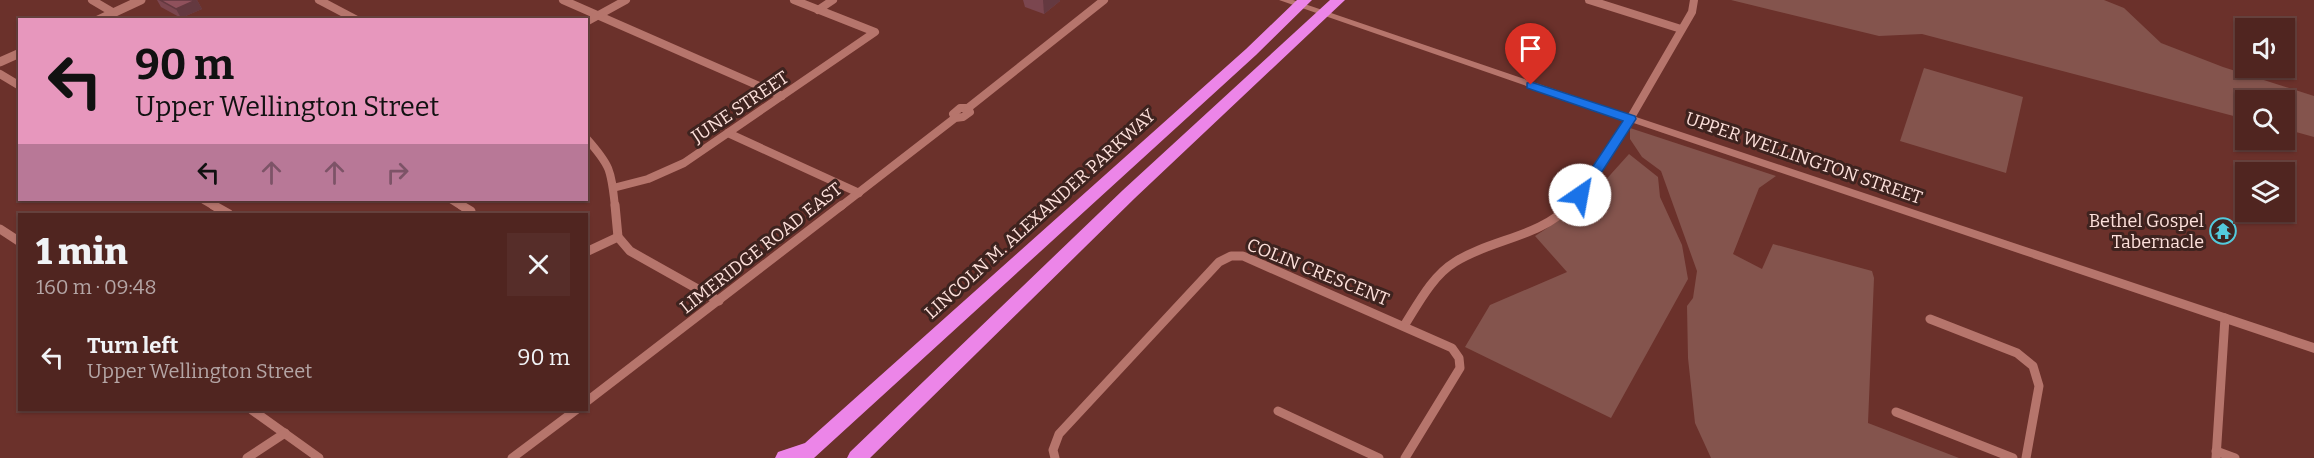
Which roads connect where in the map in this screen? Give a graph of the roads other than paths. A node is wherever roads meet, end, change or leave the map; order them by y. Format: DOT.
graph roads {
  1 [pos="92,0"];
  2 [pos="141,0"];
  3 [pos="319,0"];
  4 [pos="563,0"];
  5 [pos="626,0"];
  6 [pos="794,0"];
  7 [pos="833,0"];
  8 [pos="1104,0"];
  9 [pos="1284,0"];
  10 [pos="1305,0"];
  11 [pos="1338,0"];
  12 [pos="1589,0"];
  13 [pos="1694,0"];
  14 [pos="818,10"];
  15 [pos="114,13"];
  16 [pos="598,16"];
  17 [pos="103,18"];
  18 [pos="353,18"];
  19 [pos="588,21"];
  20 [pos="1682,29"];
  21 [pos="18,54"];
  22 [pos="0,62"];
  23 [pos="0,74"];
  24 [pos="18,85"];
  25 [pos="782,96"];
  26 [pos="968,108"];
  27 [pos="1630,119"];
  28 [pos="728,132"];
  29 [pos="588,140"];
  30 [pos="613,189"];
  31 [pos="859,193"];
  32 [pos="206,201"];
  33 [pos="454,201"];
  34 [pos="471,211"];
  35 [pos="227,213"];
  36 [pos="0,229"];
  37 [pos="618,237"];
  38 [pos="18,242"];
  39 [pos="588,251"];
  40 [pos="719,301"];
  41 [pos="2225,318"];
  42 [pos="1930,319"];
  43 [pos="1404,326"];
  44 [pos="2314,348"];
  45 [pos="588,400"];
  46 [pos="253,411"];
  47 [pos="575,411"];
  48 [pos="1278,411"];
  49 [pos="1896,412"];
  50 [pos="889,428"];
  51 [pos="285,433"];
  52 [pos="806,453"];
  53 [pos="1054,454"];
  54 [pos="2216,455"];
  55 [pos="247,458"];
  56 [pos="319,458"];
  57 [pos="512,458"];
  58 [pos="785,458"];
  59 [pos="857,458"];
  60 [pos="871,458"];
  61 [pos="1379,458"];
  62 [pos="1405,458"];
  63 [pos="2013,458"];
  64 [pos="2026,458"];
  65 [pos="2235,458"];
  1 -- 15 [label="street"];
  2 -- 15 [label="street"];
  3 -- 18 [label="street"];
  4 -- 16 [label="street"];
  5 -- 16 [label="street"];
  6 -- 14 [label="street"];
  7 -- 14 [label="street"];
  8 -- 26 [label="street, LIMERIDGE ROAD EAST"];
  9 -- 27 [label="main road, UPPER WELLINGTON STREET"];
  10 -- 52 [label="highway, LINCOLN M. ALEXANDER PARKWAY"];
  11 -- 50 [label="highway"];
  12 -- 20 [label="street"];
  13 -- 20 [label="street"];
  14 -- 25 [label="street, JUNE STREET"];
  15 -- 17 [label="street"];
  16 -- 19 [label="street"];
  16 -- 25 [label="street"];
  20 -- 27 [label="street"];
  21 -- 22 [label="street"];
  23 -- 24 [label="street"];
  25 -- 28 [label="street, JUNE STREET"];
  26 -- 31 [label="street, LIMERIDGE ROAD EAST"];
  27 -- 41 [label="main road, UPPER WELLINGTON STREET"];
  27 -- 43 [label="street"];
  28 -- 30 [label="street, JUNE STREET"];
  28 -- 31 [label="street"];
  29 -- 30 [label="street"];
  30 -- 37 [label="street"];
  31 -- 40 [label="street, LIMERIDGE ROAD EAST"];
  32 -- 35 [label="street"];
  33 -- 34 [label="street"];
  36 -- 38 [label="street"];
  37 -- 39 [label="street"];
  37 -- 40 [label="street"];
  40 -- 45 [label="street, LIMERIDGE ROAD EAST"];
  41 -- 44 [label="main road, UPPER WELLINGTON STREET"];
  41 -- 54 [label="street"];
  42 -- 64 [label="street"];
  43 -- 53 [label="street, COLIN CRESCENT"];
  43 -- 62 [label="street, COLIN CRESCENT"];
  46 -- 51 [label="street"];
  47 -- 57 [label="street"];
  48 -- 61 [label="street"];
  49 -- 63 [label="street"];
  50 -- 59 [label="highway"];
  50 -- 60 [label="highway"];
  51 -- 55 [label="street"];
  51 -- 56 [label="street"];
  52 -- 58 [label="highway"];
  54 -- 65 [label="street"];
}
